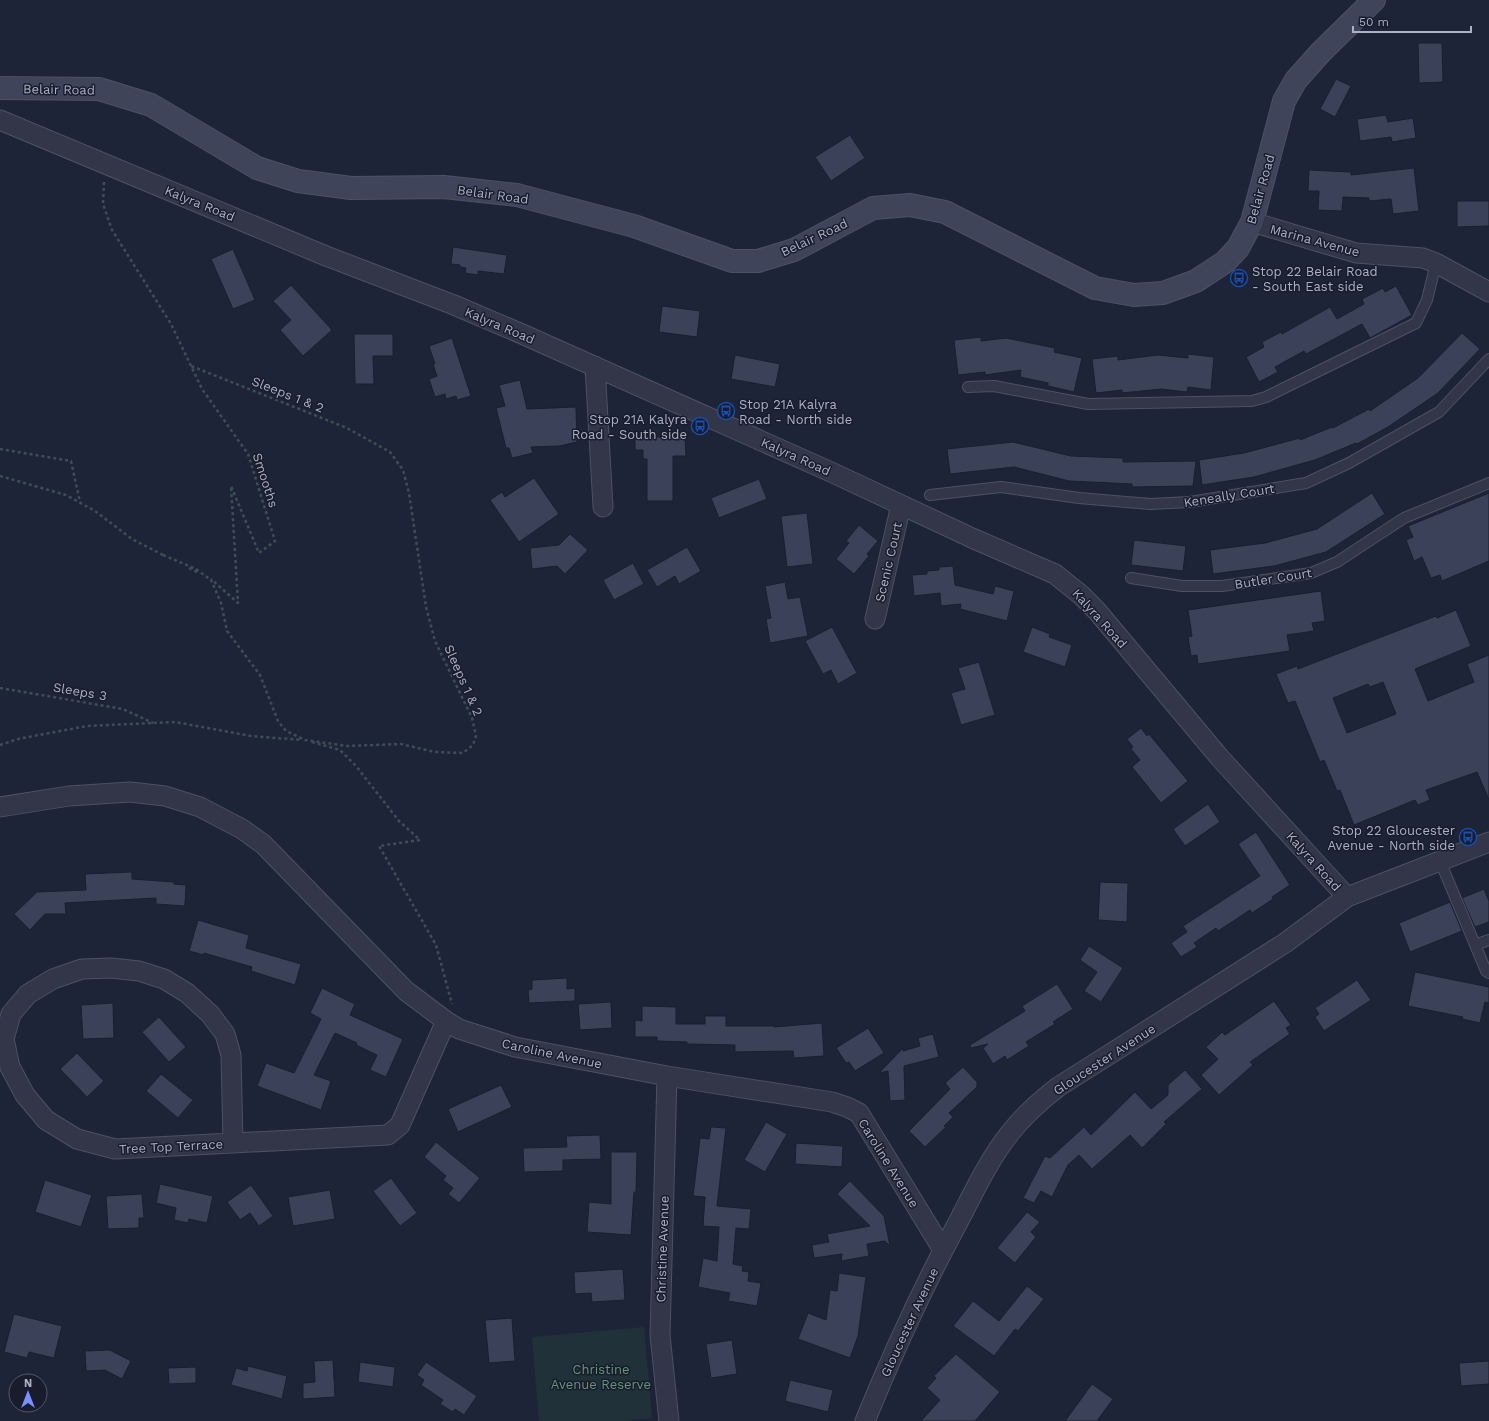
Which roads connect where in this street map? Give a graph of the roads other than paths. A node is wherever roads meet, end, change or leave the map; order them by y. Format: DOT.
graph roads {
  1 [pos="1374,0"];
  2 [pos="0,88"];
  3 [pos="0,120"];
  4 [pos="1252,222"];
  5 [pos="1436,263"];
  6 [pos="1489,292"];
  7 [pos="1489,359"];
  8 [pos="595,366"];
  9 [pos="968,388"];
  10 [pos="1489,483"];
  11 [pos="930,495"];
  12 [pos="901,505"];
  13 [pos="602,507"];
  14 [pos="1131,578"];
  15 [pos="875,619"];
  16 [pos="0,807"];
  17 [pos="1489,842"];
  18 [pos="1440,861"];
  19 [pos="1347,897"];
  20 [pos="1489,940"];
  21 [pos="1475,945"];
  22 [pos="1489,973"];
  23 [pos="452,1025"];
  24 [pos="667,1076"];
  25 [pos="233,1144"];
  26 [pos="943,1250"];
  27 [pos="669,1421"];
  28 [pos="865,1421"];
  1 -- 4 [label="main road, Belair Road"];
  2 -- 4 [label="main road, Belair Road"];
  3 -- 8 [label="street, Kalyra Road"];
  4 -- 5 [label="street, Marina Avenue"];
  5 -- 6 [label="street, Marina Avenue"];
  5 -- 9 [label="lane"];
  7 -- 11 [label="lane, Keneally Court"];
  8 -- 12 [label="street, Kalyra Road"];
  8 -- 13 [label="street"];
  10 -- 14 [label="lane, Butler Court"];
  12 -- 15 [label="street, Scenic Court"];
  12 -- 19 [label="street, Kalyra Road"];
  16 -- 23 [label="street, Caroline Avenue"];
  17 -- 18 [label="street, Gloucester Avenue"];
  18 -- 19 [label="street, Gloucester Avenue"];
  18 -- 21 [label="lane"];
  19 -- 26 [label="street, Gloucester Avenue"];
  20 -- 21 [label="lane"];
  21 -- 22 [label="lane"];
  23 -- 24 [label="street, Caroline Avenue"];
  23 -- 25 [label="street, Tree Top Terrace"];
  24 -- 26 [label="street, Caroline Avenue"];
  24 -- 27 [label="street, Christine Avenue"];
  25 -- 25 [label="street, Tree Top Terrace"];
  26 -- 28 [label="street, Gloucester Avenue"];
}
